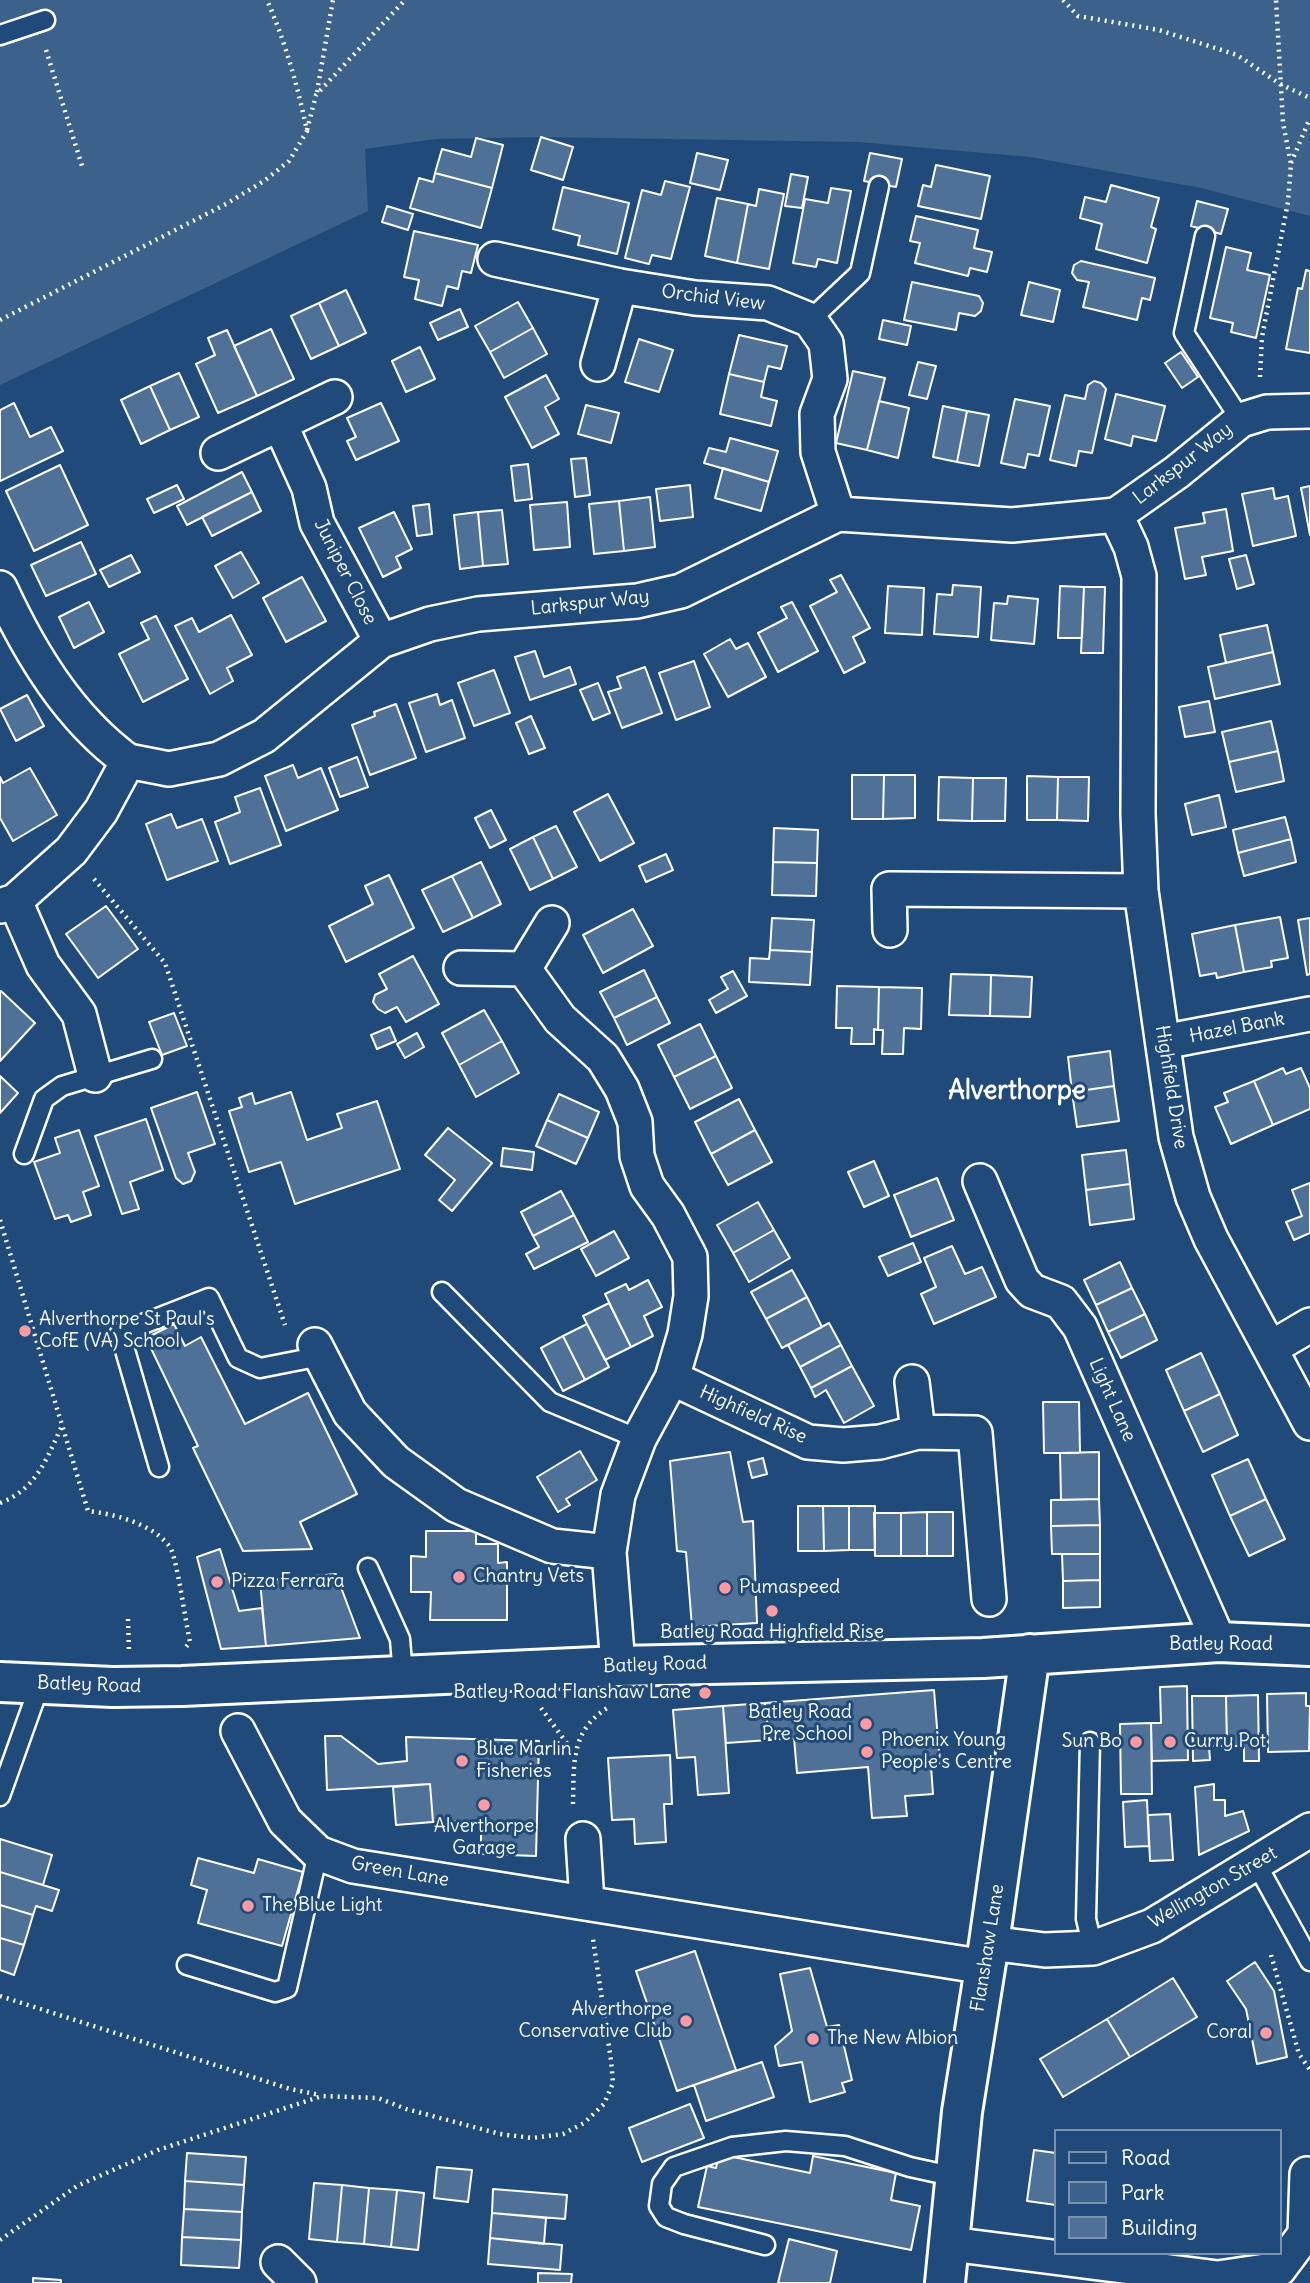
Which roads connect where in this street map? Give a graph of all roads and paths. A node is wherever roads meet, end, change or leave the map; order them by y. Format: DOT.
graph roads {
  1 [pos="267,0"];
  2 [pos="333,0"];
  3 [pos="405,0"];
  4 [pos="1063,0"];
  5 [pos="1276,0"];
  6 [pos="41,21"];
  7 [pos="0,35"];
  8 [pos="1280,83"];
  9 [pos="316,95"];
  10 [pos="1310,98"];
  11 [pos="1310,118"];
  12 [pos="307,131"];
  13 [pos="1291,164"];
  14 [pos="82,166"];
  15 [pos="879,187"];
  16 [pos="1205,236"];
  17 [pos="495,260"];
  18 [pos="620,286"];
  19 [pos="0,320"];
  20 [pos="810,320"];
  21 [pos="598,364"];
  22 [pos="335,397"];
  23 [pos="1310,411"];
  24 [pos="1254,416"];
  25 [pos="280,424"];
  26 [pos="218,453"];
  27 [pos="838,513"];
  28 [pos="1116,516"];
  29 [pos="1,592"];
  30 [pos="381,641"];
  31 [pos="128,761"];
  32 [pos="71,851"];
  33 [pos="1141,891"];
  34 [pos="8,903"];
  35 [pos="552,923"];
  36 [pos="890,930"];
  37 [pos="461,968"];
  38 [pos="524,970"];
  39 [pos="1310,1014"];
  40 [pos="1163,1042"];
  41 [pos="152,1059"];
  42 [pos="95,1075"];
  43 [pos="24,1154"];
  44 [pos="980,1181"];
  45 [pos="0,1220"];
  46 [pos="442,1292"];
  47 [pos="1310,1325"];
  48 [pos="1271,1348"];
  49 [pos="311,1354"];
  50 [pos="672,1378"];
  51 [pos="912,1382"];
  52 [pos="1310,1423"];
  53 [pos="62,1425"];
  54 [pos="918,1432"];
  55 [pos="639,1439"];
  56 [pos="159,1467"];
  57 [pos="0,1503"];
  58 [pos="609,1552"];
  59 [pos="368,1568"];
  60 [pos="989,1600"];
  61 [pos="1219,1642"];
  62 [pos="1310,1646"];
  63 [pos="184,1650"];
  64 [pos="1030,1654"];
  65 [pos="618,1666"];
  66 [pos="403,1676"];
  67 [pos="0,1682"];
  68 [pos="40,1684"];
  69 [pos="237,1731"];
  70 [pos="1090,1742"];
  71 [pos="0,1796"];
  72 [pos="1310,1830"];
  73 [pos="583,1839"];
  74 [pos="318,1853"];
  75 [pos="1256,1863"];
  76 [pos="587,1903"];
  77 [pos="1094,1948"];
  78 [pos="1269,1948"];
  79 [pos="987,1955"];
  80 [pos="1310,1961"];
  81 [pos="187,1965"];
  82 [pos="0,1996"];
  83 [pos="1310,2070"];
  84 [pos="322,2096"];
  85 [pos="1307,2174"];
  86 [pos="956,2177"];
  87 [pos="0,2240"];
  88 [pos="950,2244"];
  89 [pos="765,2245"];
  90 [pos="945,2283"];
  1 -- 12 [label="path"];
  2 -- 9 [label="path"];
  3 -- 9 [label="path"];
  4 -- 8 [label="path"];
  5 -- 8 [label="path"];
  6 -- 7 [label="lane"];
  6 -- 14 [label="path"];
  8 -- 10 [label="path"];
  8 -- 13 [label="path"];
  9 -- 12 [label="path"];
  11 -- 13 [label="path"];
  12 -- 19 [label="path"];
  13 -- 24 [label="path"];
  15 -- 20 [label="lane"];
  16 -- 24 [label="lane"];
  17 -- 18 [label="street, Orchid View"];
  18 -- 20 [label="street, Orchid View"];
  18 -- 21 [label="street"];
  20 -- 27 [label="street"];
  22 -- 25 [label="street"];
  23 -- 24 [label="street"];
  24 -- 28 [label="street, Larkspur Way"];
  25 -- 26 [label="street"];
  25 -- 30 [label="street, Juniper Close"];
  27 -- 28 [label="street, Larkspur Way"];
  27 -- 30 [label="street, Larkspur Way"];
  28 -- 33 [label="street, Highfield Drive"];
  29 -- 31 [label="street"];
  30 -- 31 [label="street, Larkspur Way"];
  31 -- 32 [label="street"];
  32 -- 34 [label="street"];
  32 -- 49 [label="path"];
  33 -- 36 [label="street"];
  33 -- 40 [label="street, Highfield Drive"];
  34 -- 42 [label="street"];
  35 -- 38 [label="street"];
  37 -- 38 [label="street"];
  38 -- 50 [label="street"];
  39 -- 40 [label="street, Hazel Bank"];
  40 -- 48 [label="street, Highfield Drive"];
  41 -- 42 [label="lane"];
  42 -- 43 [label="lane"];
  44 -- 61 [label="street, Light Lane"];
  45 -- 53 [label="path"];
  46 -- 55 [label="lane"];
  47 -- 48 [label="street"];
  48 -- 52 [label="street, Highfield Drive"];
  49 -- 56 [label="lane"];
  49 -- 58 [label="street"];
  50 -- 54 [label="street, Highfield Rise"];
  50 -- 55 [label="street"];
  51 -- 54 [label="street"];
  53 -- 57 [label="path"];
  53 -- 63 [label="path"];
  54 -- 60 [label="street, Highfield Rise"];
  55 -- 58 [label="street"];
  58 -- 65 [label="street"];
  59 -- 66 [label="lane"];
  61 -- 62 [label="street, Batley Road"];
  61 -- 64 [label="street, Batley Road"];
  64 -- 65 [label="street, Batley Road"];
  64 -- 79 [label="street, Flanshaw Lane"];
  65 -- 66 [label="street, Batley Road"];
  65 -- 73 [label="path"];
  66 -- 68 [label="street, Batley Road"];
  67 -- 68 [label="street, Batley Road"];
  68 -- 71 [label="lane"];
  69 -- 74 [label="street, Green Lane"];
  70 -- 77 [label="lane"];
  72 -- 75 [label="street, Wellington Street"];
  73 -- 76 [label="street"];
  74 -- 76 [label="street, Green Lane"];
  74 -- 81 [label="lane"];
  75 -- 77 [label="street, Wellington Street"];
  75 -- 80 [label="lane"];
  76 -- 79 [label="street, Green Lane"];
  76 -- 84 [label="path"];
  77 -- 79 [label="street, Wellington Street"];
  78 -- 83 [label="path"];
  79 -- 86 [label="street, Flanshaw Lane"];
  82 -- 84 [label="path"];
  84 -- 87 [label="path"];
  85 -- 88 [label="street"];
  86 -- 88 [label="street, Flanshaw Lane"];
  86 -- 89 [label="lane"];
  88 -- 90 [label="street, Flanshaw Lane"];
}
